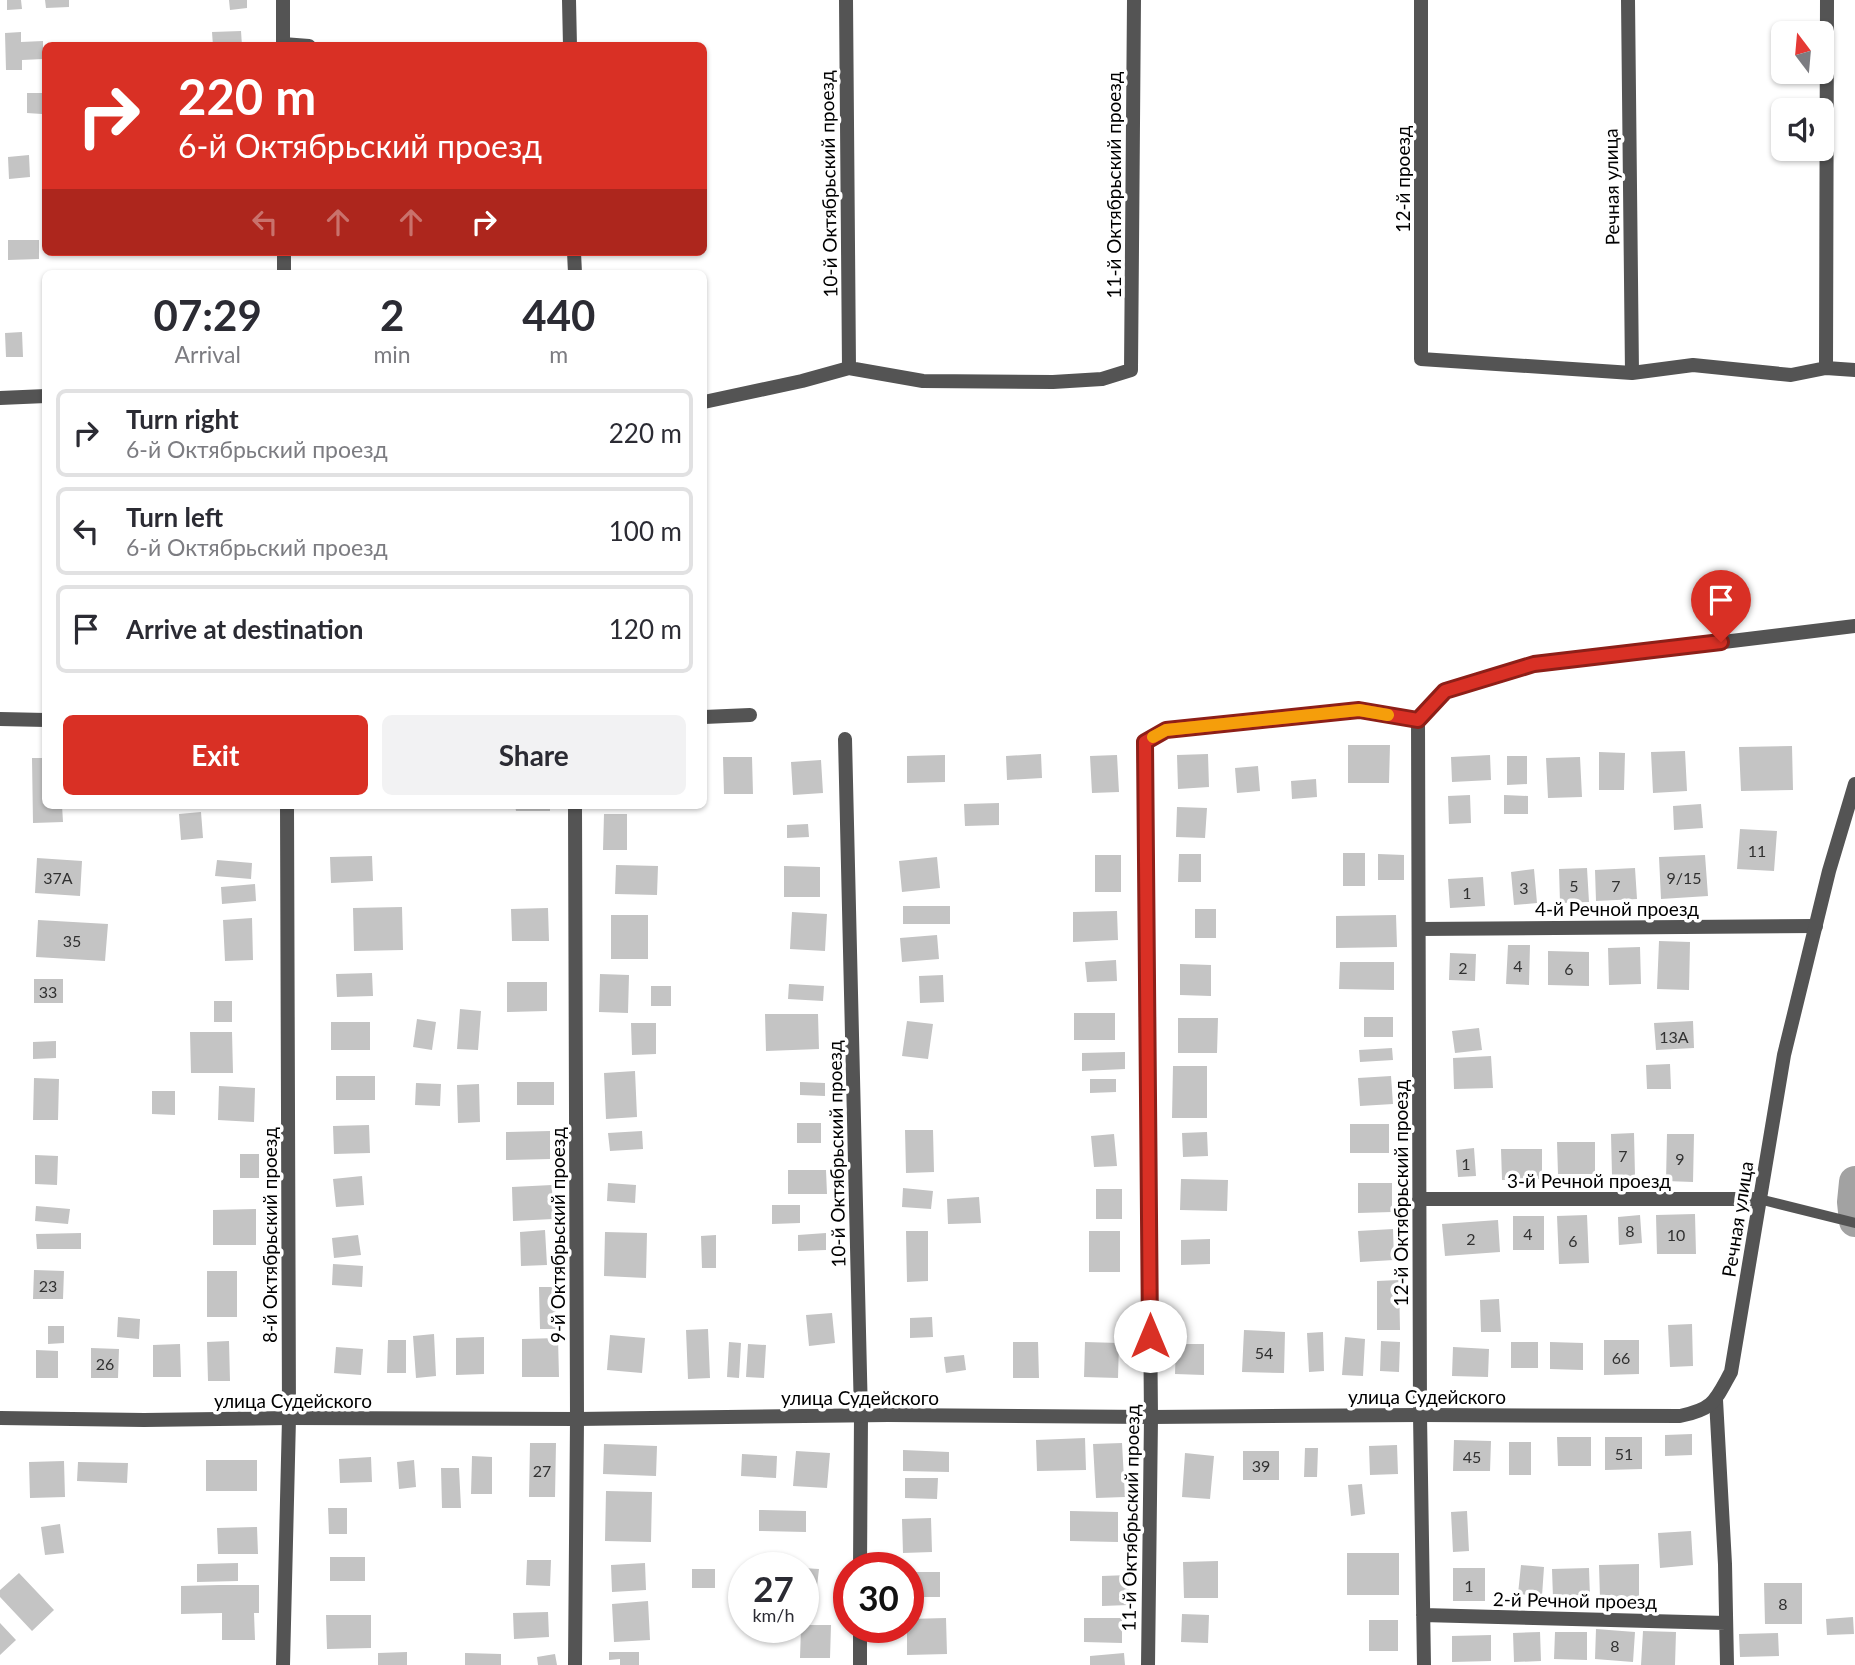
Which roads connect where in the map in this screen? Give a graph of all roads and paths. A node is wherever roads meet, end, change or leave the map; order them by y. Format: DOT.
graph roads {
  1 [pos="283,0"];
  2 [pos="569,0"];
  3 [pos="846,0"];
  4 [pos="1134,0"];
  5 [pos="1422,0"];
  6 [pos="1628,0"];
  7 [pos="1827,0"];
  8 [pos="283,42"];
  9 [pos="570,42"];
  10 [pos="849,368"];
  11 [pos="1826,368"];
  12 [pos="1855,370"];
  13 [pos="1632,373"];
  14 [pos="42,396"];
  15 [pos="0,398"];
  16 [pos="707,401"];
  17 [pos="1855,626"];
  18 [pos="750,715"];
  19 [pos="707,717"];
  20 [pos="0,719"];
  21 [pos="42,720"];
  22 [pos="1418,720"];
  23 [pos="845,739"];
  24 [pos="1855,784"];
  25 [pos="287,809"];
  26 [pos="575,809"];
  27 [pos="1816,926"];
  28 [pos="1419,929"];
  29 [pos="1419,1199"];
  30 [pos="1759,1199"];
  31 [pos="1855,1223"];
  32 [pos="1716,1399"];
  33 [pos="1420,1415"];
  34 [pos="861,1416"];
  35 [pos="0,1418"];
  36 [pos="289,1418"];
  37 [pos="1151,1418"];
  38 [pos="577,1419"];
  39 [pos="860,1552"];
  40 [pos="1423,1615"];
  41 [pos="1726,1623"];
  42 [pos="860,1643"];
  43 [pos="283,1665"];
  44 [pos="575,1665"];
  45 [pos="859,1665"];
  46 [pos="1148,1665"];
  47 [pos="1424,1665"];
  48 [pos="1727,1665"];
  1 -- 8 [label="street"];
  2 -- 9 [label="street"];
  3 -- 10 [label="street, 10-й Октябрьский проезд"];
  4 -- 10 [label="street, 11-й Октябрьский проезд"];
  5 -- 13 [label="street, 12-й проезд"];
  6 -- 13 [label="street, Речная улица"];
  7 -- 11 [label="street"];
  10 -- 16 [label="street"];
  11 -- 12 [label="street"];
  11 -- 13 [label="street"];
  14 -- 15 [label="street"];
  17 -- 22 [label="street"];
  18 -- 19 [label="street"];
  20 -- 21 [label="street"];
  22 -- 28 [label="street, 12-й Октябрьский проезд"];
  22 -- 37 [label="street, 11-й Октябрьский проезд"];
  23 -- 34 [label="street, 10-й Октябрьский проезд"];
  24 -- 27 [label="street, Речная улица"];
  25 -- 36 [label="street, 8-й Октябрьский проезд"];
  26 -- 38 [label="street, 9-й Октябрьский проезд"];
  27 -- 28 [label="street, 4-й Речной проезд"];
  27 -- 30 [label="street, Речная улица"];
  28 -- 29 [label="street, 12-й Октябрьский проезд"];
  29 -- 30 [label="street, 3-й Речной проезд"];
  29 -- 33 [label="street, 12-й Октябрьский проезд"];
  30 -- 31 [label="lane"];
  30 -- 32 [label="street, Речная улица"];
  32 -- 33 [label="street, улица Судейского"];
  32 -- 41 [label="street, Речная улица"];
  33 -- 37 [label="street, улица Судейского"];
  33 -- 40 [label="street, 12-й Октябрьский проезд"];
  34 -- 37 [label="street, улица Судейского"];
  34 -- 38 [label="street, улица Судейского"];
  34 -- 39 [label="street, 10-й Октябрьский проезд"];
  35 -- 36 [label="street, улица Судейского"];
  36 -- 38 [label="street, улица Судейского"];
  36 -- 43 [label="street, 8-й Октябрьский проезд"];
  37 -- 46 [label="street, 11-й Октябрьский проезд"];
  38 -- 44 [label="street, 9-й Октябрьский проезд"];
  40 -- 41 [label="street, 2-й Речной проезд"];
  40 -- 47 [label="street, 12-й Октябрьский проезд"];
  41 -- 48 [label="street, Речная улица"];
  42 -- 45 [label="street"];
}
